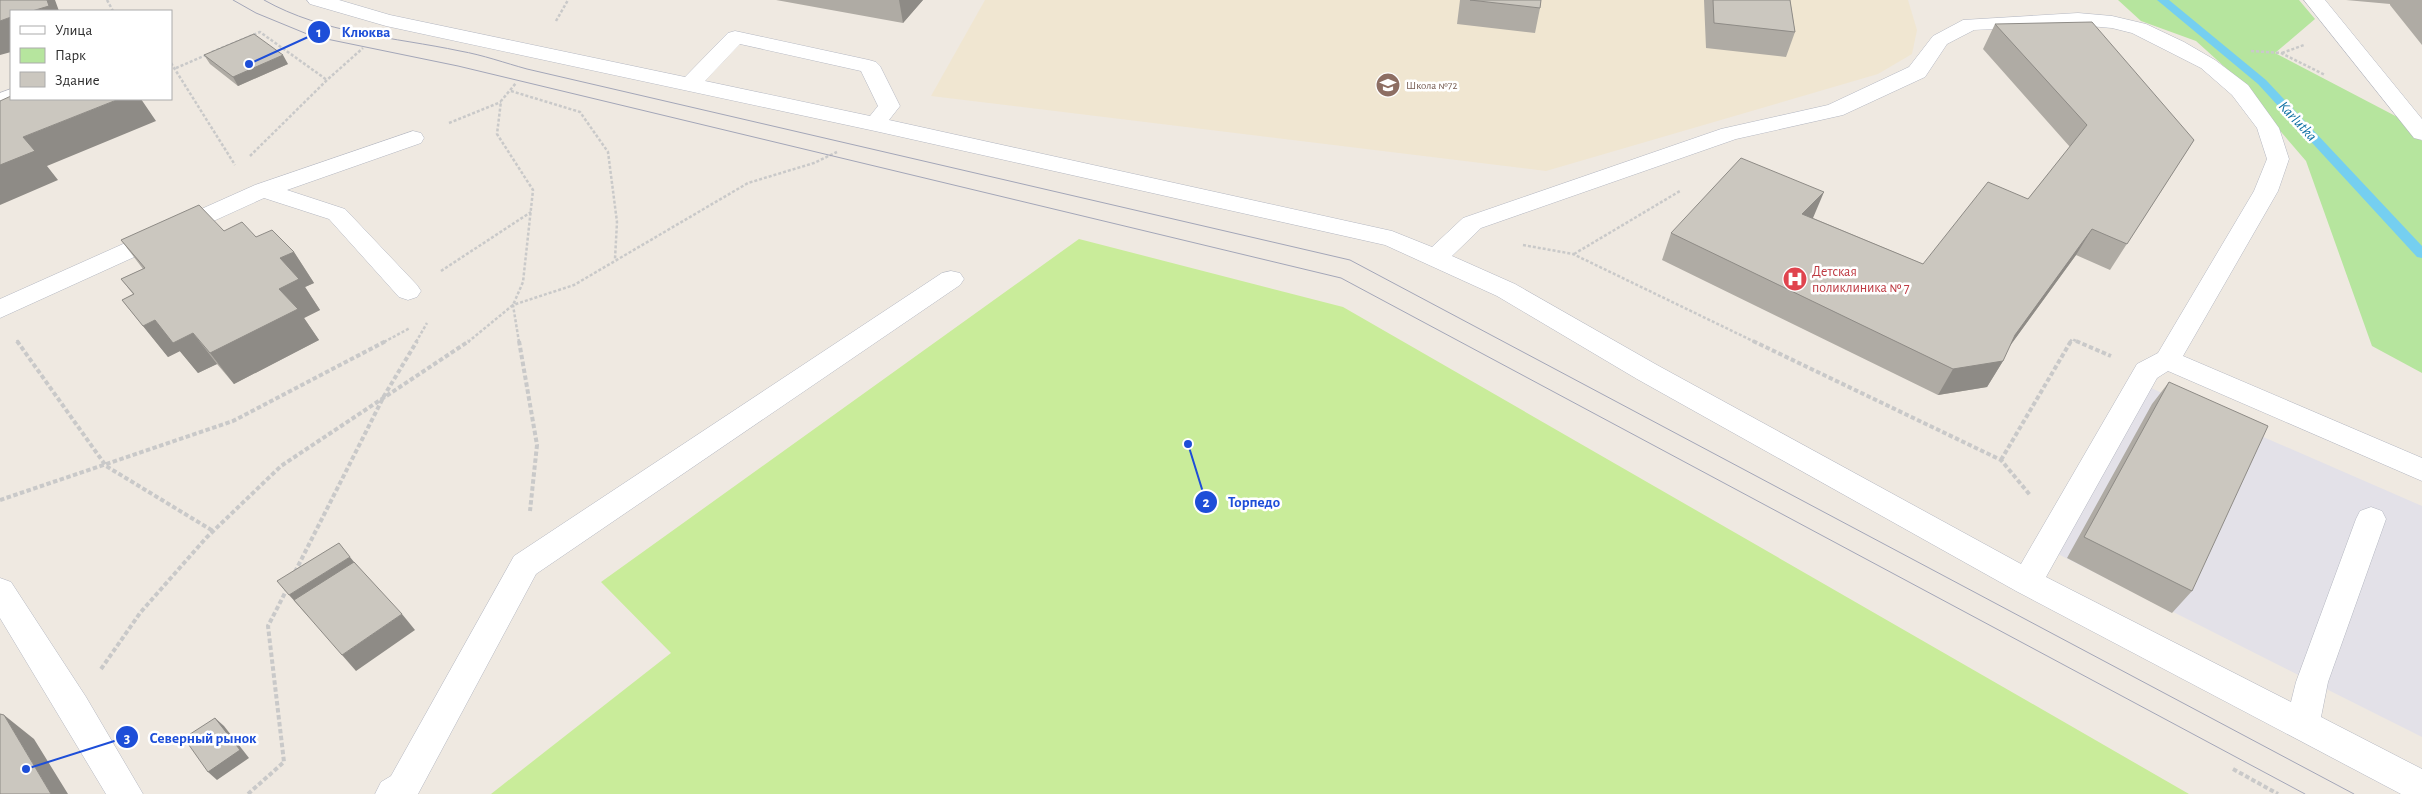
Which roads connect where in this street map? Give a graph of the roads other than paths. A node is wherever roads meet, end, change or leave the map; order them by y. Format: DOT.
graph roads {
  1 [pos="317,0"];
  2 [pos="2314,0"];
  3 [pos="690,85"];
  4 [pos="875,124"];
  5 [pos="2422,134"];
  6 [pos="413,138"];
  7 [pos="263,190"];
  8 [pos="1435,258"];
  9 [pos="951,279"];
  10 [pos="408,292"];
  11 [pos="0,309"];
  12 [pos="2167,360"];
  13 [pos="2422,470"];
  14 [pos="2371,519"];
  15 [pos="2027,582"];
  16 [pos="0,591"];
  17 [pos="2302,725"];
  18 [pos="2422,788"];
  19 [pos="401,792"];
  20 [pos="125,794"];
  1 -- 3 [label="lane"];
  2 -- 5 [label="lane"];
  3 -- 4 [label="lane"];
  3 -- 4 [label="lane"];
  4 -- 8 [label="lane"];
  6 -- 7 [label="lane"];
  7 -- 10 [label="lane"];
  7 -- 11 [label="lane"];
  8 -- 12 [label="lane"];
  8 -- 15 [label="lane"];
  9 -- 19 [label="lane"];
  12 -- 13 [label="lane"];
  12 -- 15 [label="lane"];
  14 -- 17 [label="lane"];
  15 -- 17 [label="lane"];
  16 -- 20 [label="lane"];
  17 -- 18 [label="lane"];
}
